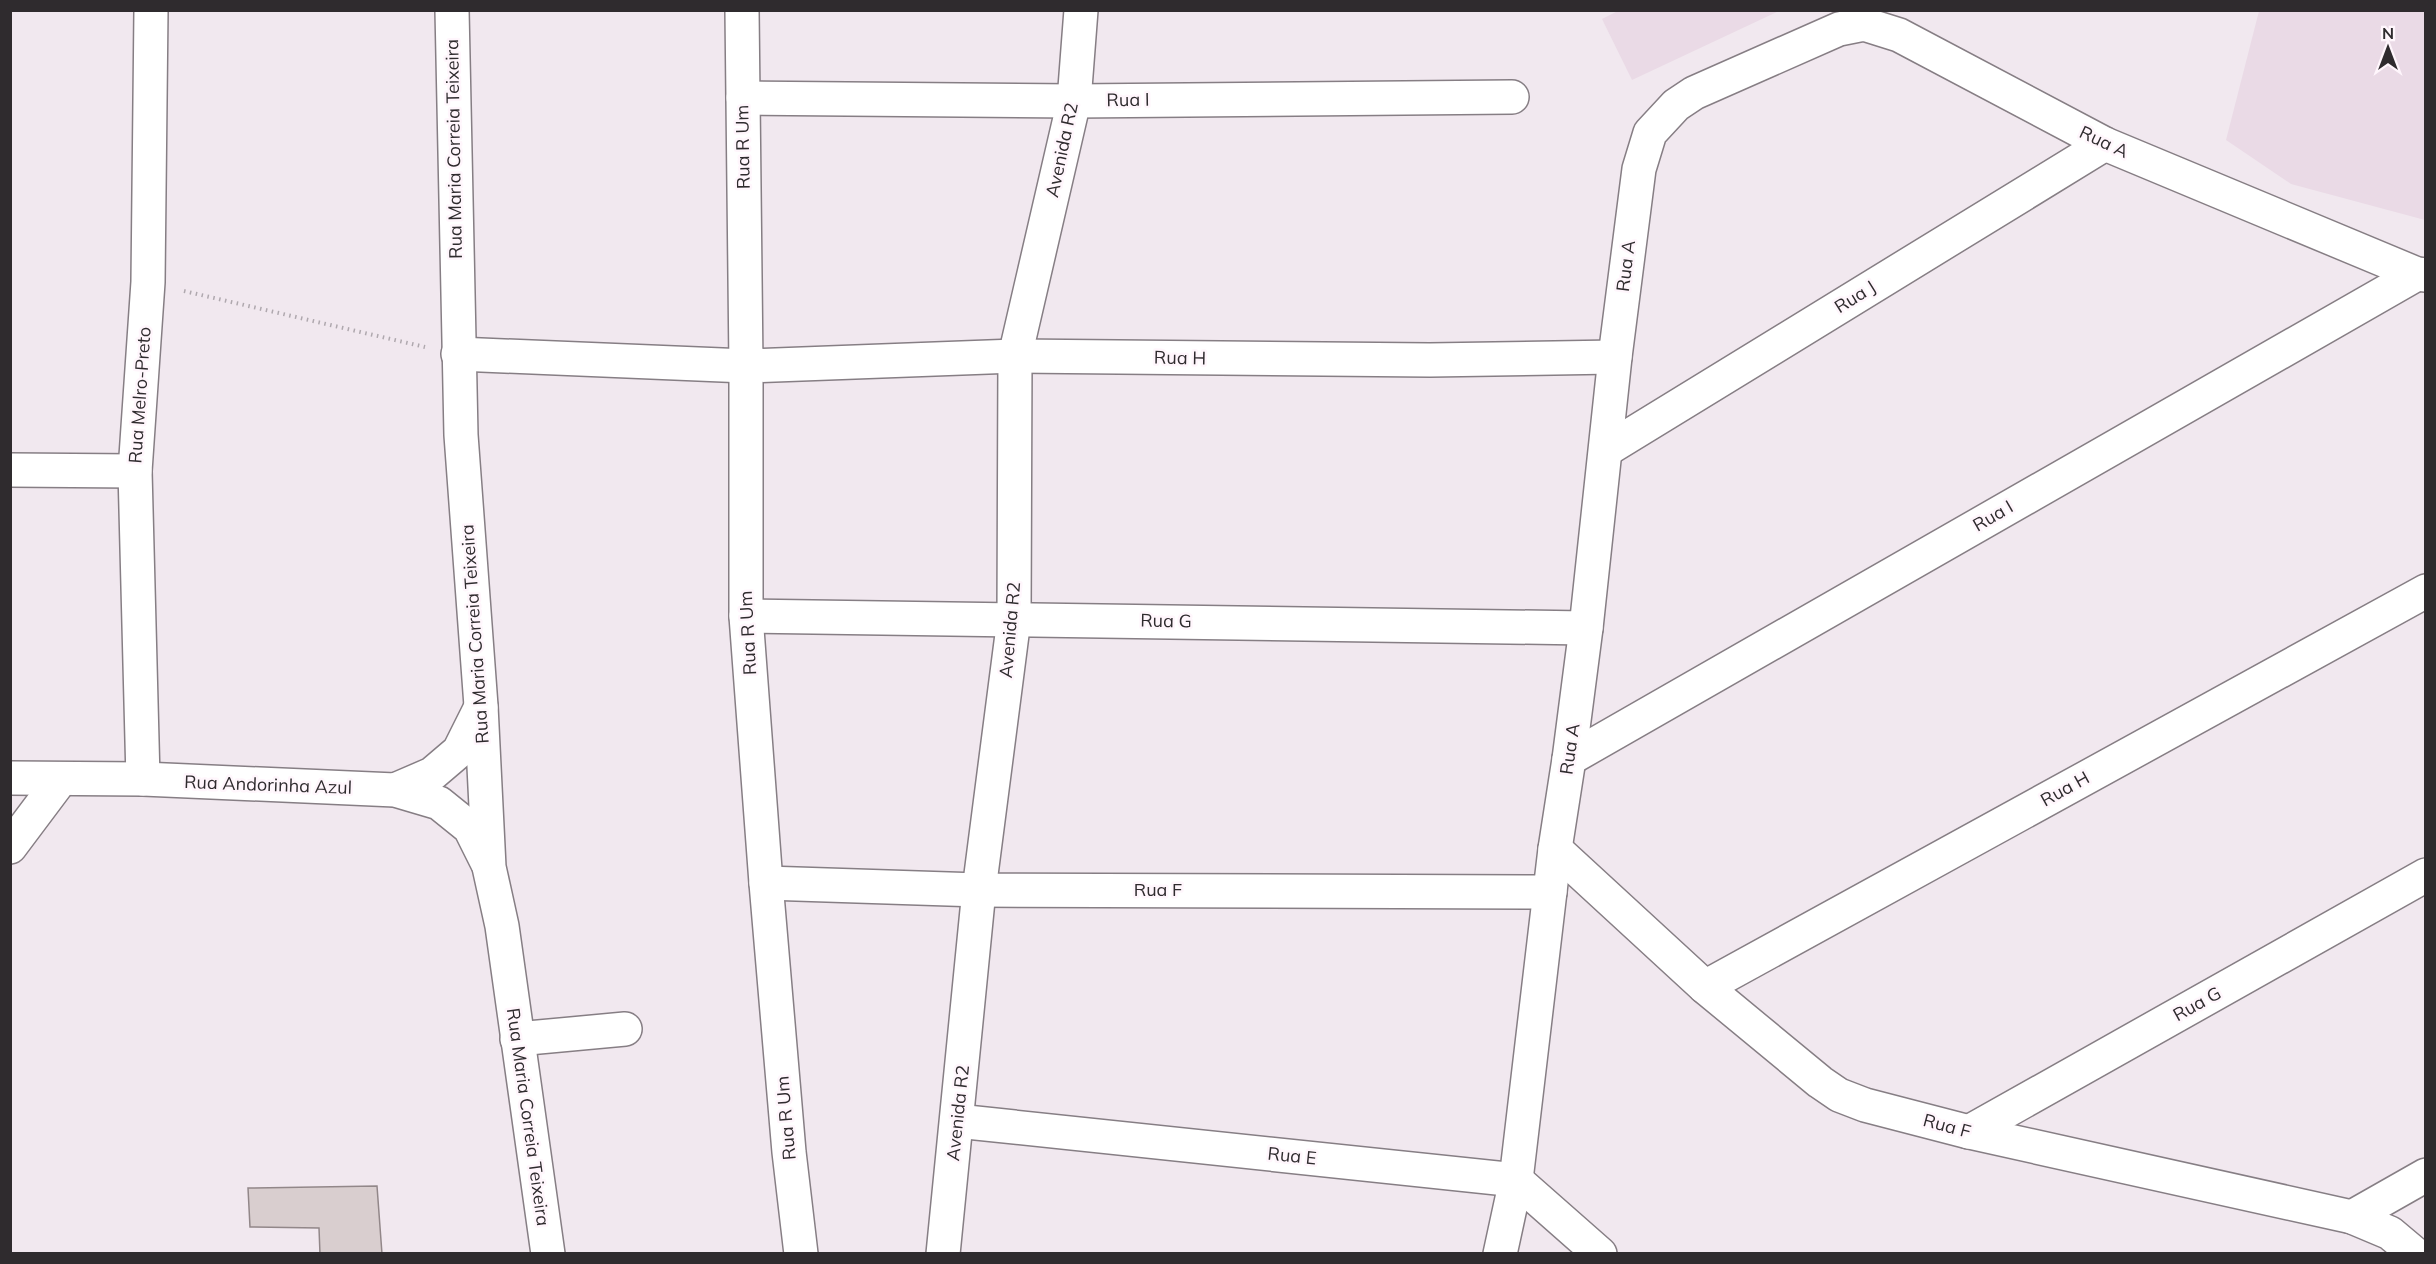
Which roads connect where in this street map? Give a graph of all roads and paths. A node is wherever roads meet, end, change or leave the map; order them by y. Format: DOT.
graph roads {
  1 [pos="151,10"];
  2 [pos="452,10"];
  3 [pos="742,10"];
  4 [pos="1081,10"];
  5 [pos="1512,97"];
  6 [pos="743,98"];
  7 [pos="1074,101"];
  8 [pos="2105,144"];
  9 [pos="2421,274"];
  10 [pos="148,282"];
  11 [pos="458,354"];
  12 [pos="1015,356"];
  13 [pos="1615,357"];
  14 [pos="746,366"];
  15 [pos="1606,450"];
  16 [pos="10,470"];
  17 [pos="135,471"];
  18 [pos="2426,591"];
  19 [pos="746,616"];
  20 [pos="1014,619"];
  21 [pos="1586,628"];
  22 [pos="482,706"];
  23 [pos="1569,759"];
  24 [pos="10,778"];
  25 [pos="61,779"];
  26 [pos="143,779"];
  27 [pos="395,790"];
  28 [pos="10,847"];
  29 [pos="1555,849"];
  30 [pos="489,867"];
  31 [pos="2426,875"];
  32 [pos="766,883"];
  33 [pos="979,890"];
  34 [pos="1550,892"];
  35 [pos="1705,987"];
  36 [pos="625,1029"];
  37 [pos="517,1039"];
  38 [pos="957,1121"];
  39 [pos="1969,1132"];
  40 [pos="2426,1175"];
  41 [pos="1516,1180"];
  42 [pos="2352,1217"];
  43 [pos="548,1254"];
  44 [pos="801,1254"];
  45 [pos="943,1254"];
  46 [pos="1500,1254"];
  47 [pos="1600,1254"];
  48 [pos="2415,1254"];
  1 -- 10 [label="street, Rua Melro-Preto"];
  2 -- 11 [label="street, Rua Maria Correia Teixeira"];
  3 -- 6 [label="street, Rua R Um"];
  4 -- 7 [label="street, Avenida R2"];
  5 -- 7 [label="street, Rua I"];
  6 -- 7 [label="street, Rua I"];
  6 -- 14 [label="street, Rua R Um"];
  7 -- 12 [label="street, Avenida R2"];
  8 -- 9 [label="street, Rua A"];
  8 -- 13 [label="street, Rua A"];
  8 -- 15 [label="street, Rua J"];
  9 -- 23 [label="street, Rua I"];
  10 -- 11 [label="path"];
  10 -- 17 [label="street, Rua Melro-Preto"];
  11 -- 14 [label="street, Rua H"];
  11 -- 22 [label="street, Rua Maria Correia Teixeira"];
  12 -- 13 [label="street, Rua H"];
  12 -- 14 [label="street, Rua H"];
  12 -- 20 [label="street, Avenida R2"];
  13 -- 15 [label="street, Rua A"];
  14 -- 19 [label="street, Rua R Um"];
  15 -- 21 [label="street, Rua A"];
  16 -- 17 [label="street"];
  17 -- 26 [label="street, Rua Melro-Preto"];
  18 -- 35 [label="street, Rua H"];
  19 -- 20 [label="street, Rua G"];
  19 -- 32 [label="street, Rua R Um"];
  20 -- 21 [label="street, Rua G"];
  20 -- 33 [label="street, Avenida R2"];
  21 -- 23 [label="street, Rua A"];
  22 -- 27 [label="street"];
  22 -- 30 [label="street, Rua Maria Correia Teixeira"];
  23 -- 29 [label="street, Rua A"];
  24 -- 25 [label="street, Rua Andorinha Azul"];
  25 -- 26 [label="street, Rua Andorinha Azul"];
  25 -- 28 [label="street"];
  26 -- 27 [label="street, Rua Andorinha Azul"];
  27 -- 30 [label="street, Rua Andorinha Azul"];
  29 -- 34 [label="street, Rua A"];
  29 -- 35 [label="street, Rua F"];
  30 -- 37 [label="street, Rua Maria Correia Teixeira"];
  31 -- 39 [label="street, Rua G"];
  32 -- 33 [label="street, Rua F"];
  32 -- 44 [label="street, Rua R Um"];
  33 -- 34 [label="street, Rua F"];
  33 -- 38 [label="street, Avenida R2"];
  34 -- 41 [label="street, Rua A"];
  35 -- 39 [label="street, Rua F"];
  36 -- 37 [label="street"];
  37 -- 43 [label="street, Rua Maria Correia Teixeira"];
  38 -- 41 [label="street, Rua E"];
  38 -- 45 [label="street, Avenida R2"];
  39 -- 42 [label="street, Rua F"];
  40 -- 42 [label="street"];
  41 -- 46 [label="street, Rua A"];
  41 -- 47 [label="street"];
  42 -- 48 [label="street, Rua F"];
}
